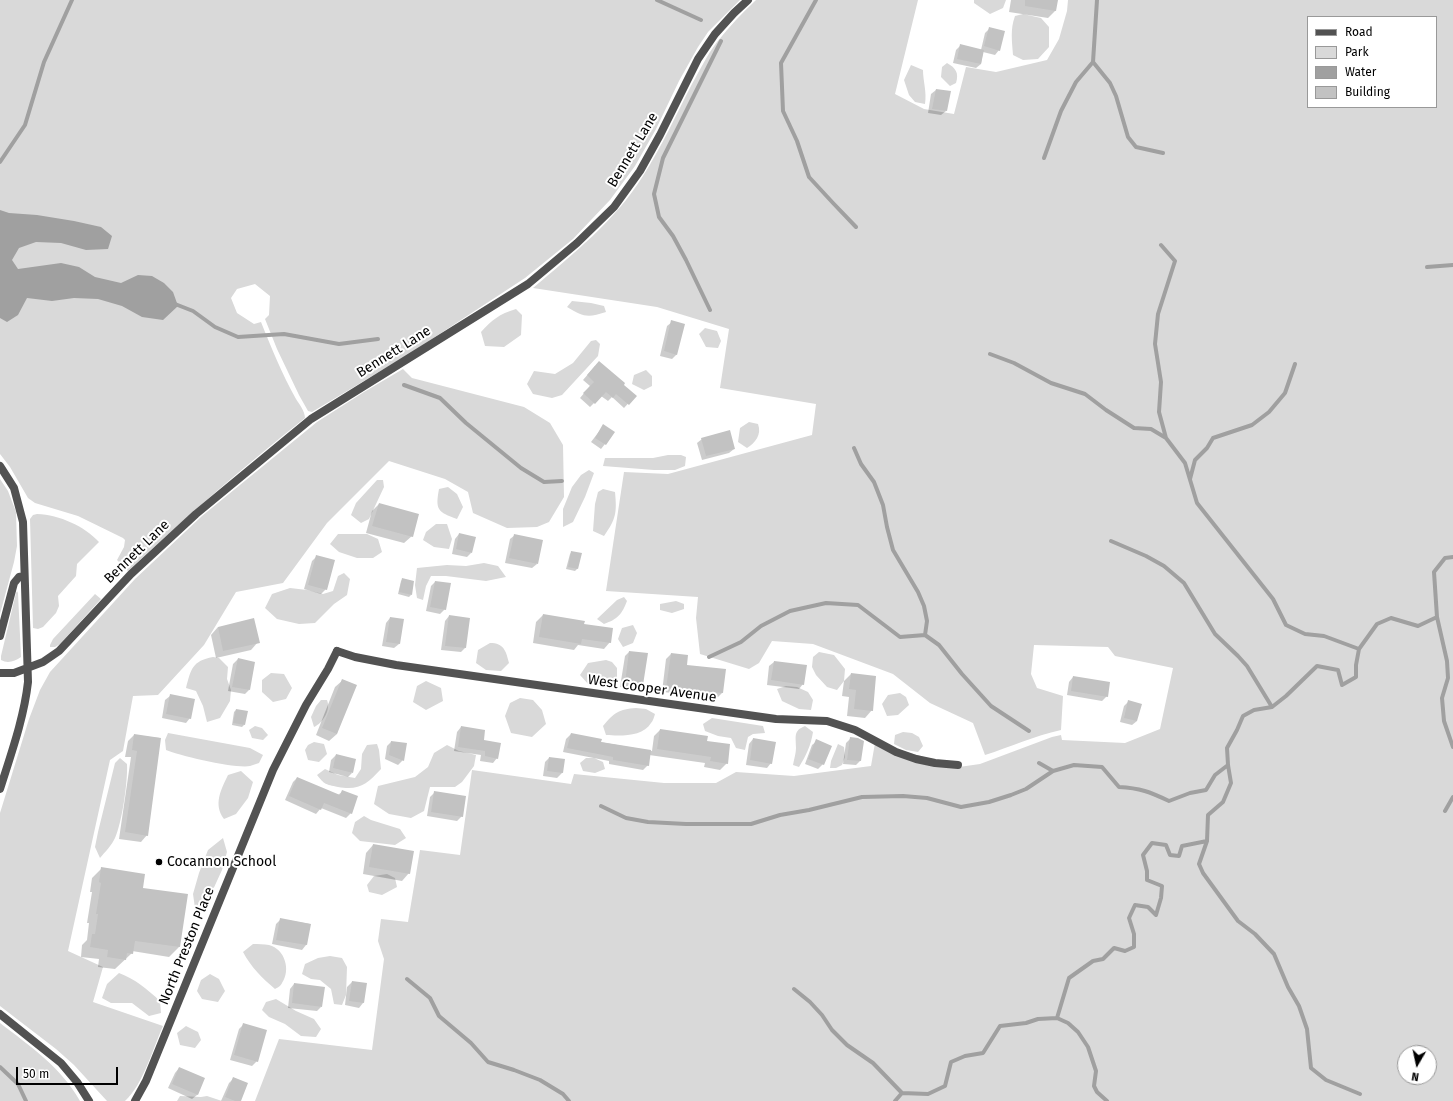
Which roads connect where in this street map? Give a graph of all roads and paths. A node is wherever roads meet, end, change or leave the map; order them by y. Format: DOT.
graph roads {
  1 [pos="748,0"];
  2 [pos="0,466"];
  3 [pos="24,576"];
  4 [pos="0,636"];
  5 [pos="337,651"];
  6 [pos="28,668"];
  7 [pos="0,673"];
  8 [pos="958,765"];
  9 [pos="0,789"];
  10 [pos="0,1014"];
  11 [pos="89,1101"];
  12 [pos="135,1101"];
  1 -- 6 [label="street, Bennett Lane"];
  2 -- 3 [label="street"];
  3 -- 4 [label="street"];
  3 -- 6 [label="street"];
  5 -- 8 [label="street, West Cooper Avenue"];
  5 -- 12 [label="street, North Preston Place"];
  6 -- 7 [label="street, Bennett Lane"];
  6 -- 9 [label="street"];
  10 -- 11 [label="street"];
}
